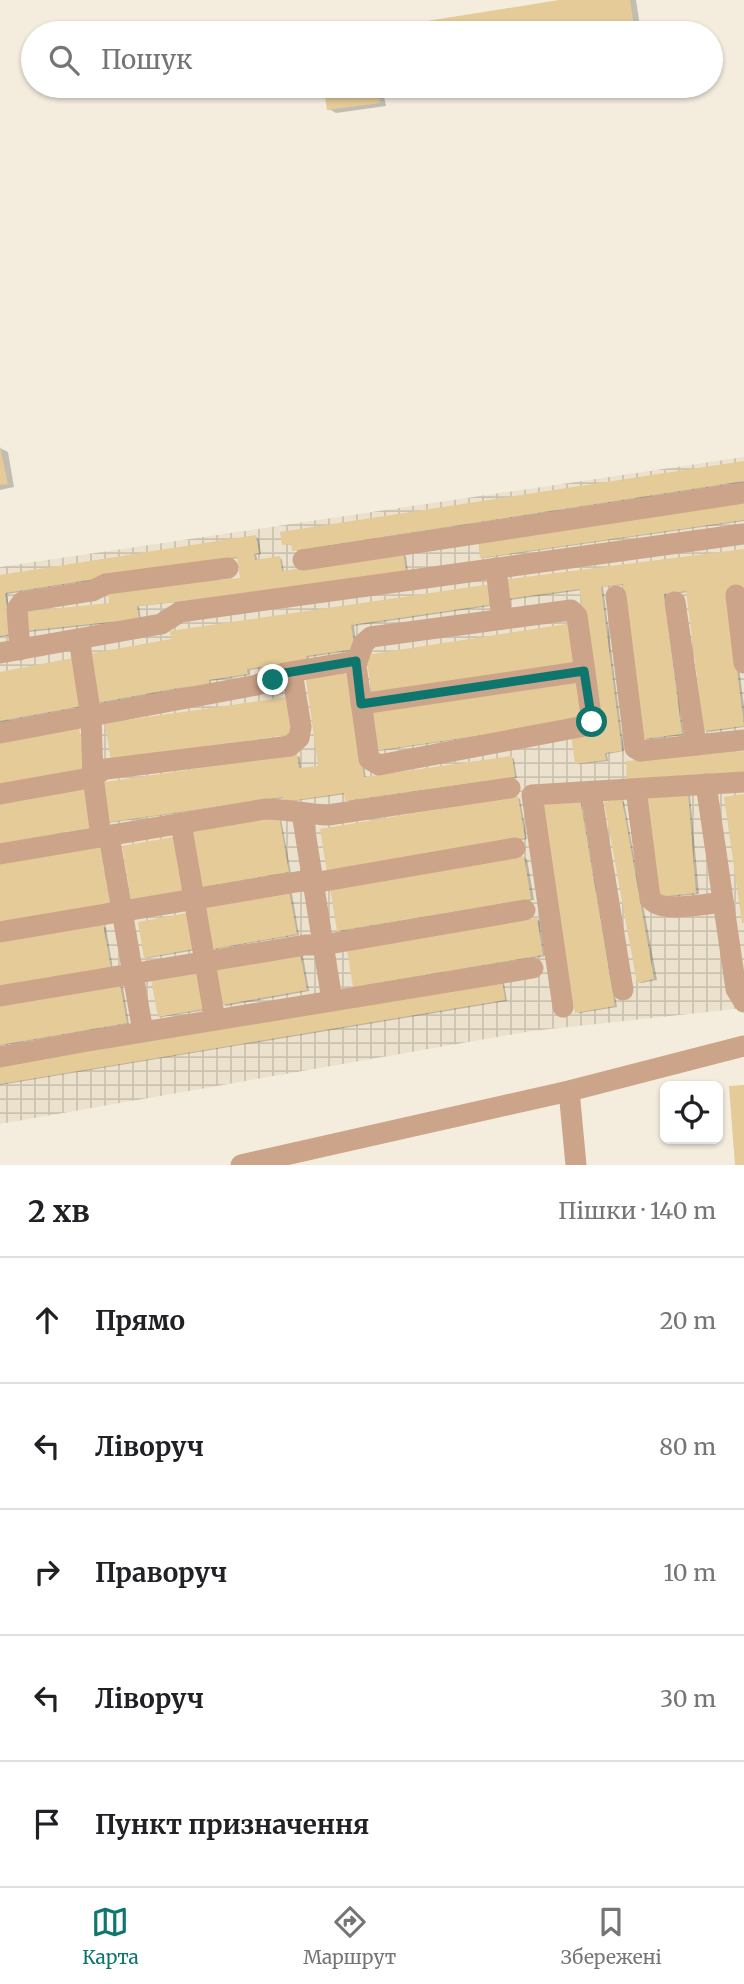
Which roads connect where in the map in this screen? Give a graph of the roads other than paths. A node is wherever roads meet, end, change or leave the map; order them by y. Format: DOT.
graph roads {
  1 [pos="744,492"];
  2 [pos="744,534"];
  3 [pos="303,560"];
  4 [pos="229,568"];
  5 [pos="496,568"];
  6 [pos="736,595"];
  7 [pos="616,596"];
  8 [pos="675,602"];
  9 [pos="502,619"];
  10 [pos="79,639"];
  11 [pos="10,651"];
  12 [pos="356,661"];
  13 [pos="744,663"];
  14 [pos="584,671"];
  15 [pos="292,672"];
  16 [pos="361,704"];
  17 [pos="91,717"];
  18 [pos="0,733"];
  19 [pos="744,740"];
  20 [pos="696,745"];
  21 [pos="93,776"];
  22 [pos="744,782"];
  23 [pos="706,784"];
  24 [pos="510,788"];
  25 [pos="636,789"];
  26 [pos="591,792"];
  27 [pos="0,794"];
  28 [pos="302,813"];
  29 [pos="181,824"];
  30 [pos="105,836"];
  31 [pos="514,848"];
  32 [pos="0,854"];
  33 [pos="313,883"];
  34 [pos="194,900"];
  35 [pos="723,902"];
  36 [pos="525,910"];
  37 [pos="122,912"];
  38 [pos="0,932"];
  39 [pos="323,945"];
  40 [pos="204,962"];
  41 [pos="533,968"];
  42 [pos="133,974"];
  43 [pos="623,990"];
  44 [pos="0,996"];
  45 [pos="331,1000"];
  46 [pos="744,1002"];
  47 [pos="563,1007"];
  48 [pos="215,1020"];
  49 [pos="143,1032"];
  50 [pos="744,1046"];
  51 [pos="0,1057"];
  52 [pos="569,1091"];
  53 [pos="241,1165"];
  54 [pos="576,1165"];
  1 -- 3 [label="lane"];
  2 -- 5 [label="lane"];
  4 -- 11 [label="lane"];
  5 -- 9 [label="lane"];
  5 -- 10 [label="lane"];
  6 -- 13 [label="lane"];
  7 -- 20 [label="lane"];
  8 -- 20 [label="lane"];
  9 -- 12 [label="lane"];
  9 -- 14 [label="lane"];
  10 -- 11 [label="lane"];
  10 -- 17 [label="lane"];
  12 -- 15 [label="lane"];
  12 -- 16 [label="lane"];
  14 -- 16 [label="lane"];
  14 -- 16 [label="lane"];
  15 -- 17 [label="lane"];
  15 -- 21 [label="lane"];
  17 -- 18 [label="lane"];
  17 -- 21 [label="lane"];
  19 -- 20 [label="lane"];
  21 -- 27 [label="lane"];
  21 -- 30 [label="lane"];
  22 -- 23 [label="lane"];
  23 -- 25 [label="lane"];
  23 -- 35 [label="lane"];
  24 -- 28 [label="lane"];
  25 -- 26 [label="lane"];
  25 -- 35 [label="lane"];
  26 -- 43 [label="lane"];
  26 -- 47 [label="lane"];
  28 -- 29 [label="lane"];
  28 -- 33 [label="lane"];
  29 -- 30 [label="lane"];
  29 -- 34 [label="lane"];
  30 -- 32 [label="lane"];
  30 -- 37 [label="lane"];
  31 -- 33 [label="lane"];
  33 -- 34 [label="lane"];
  33 -- 39 [label="lane"];
  34 -- 37 [label="lane"];
  34 -- 40 [label="lane"];
  35 -- 46 [label="lane"];
  36 -- 39 [label="lane"];
  37 -- 38 [label="lane"];
  37 -- 42 [label="lane"];
  39 -- 40 [label="lane"];
  39 -- 45 [label="lane"];
  40 -- 42 [label="lane"];
  40 -- 48 [label="lane"];
  41 -- 45 [label="lane"];
  42 -- 44 [label="lane"];
  42 -- 49 [label="lane"];
  45 -- 48 [label="lane"];
  48 -- 49 [label="lane"];
  49 -- 51 [label="lane"];
  50 -- 52 [label="lane"];
  52 -- 53 [label="lane"];
  52 -- 54 [label="lane"];
}
